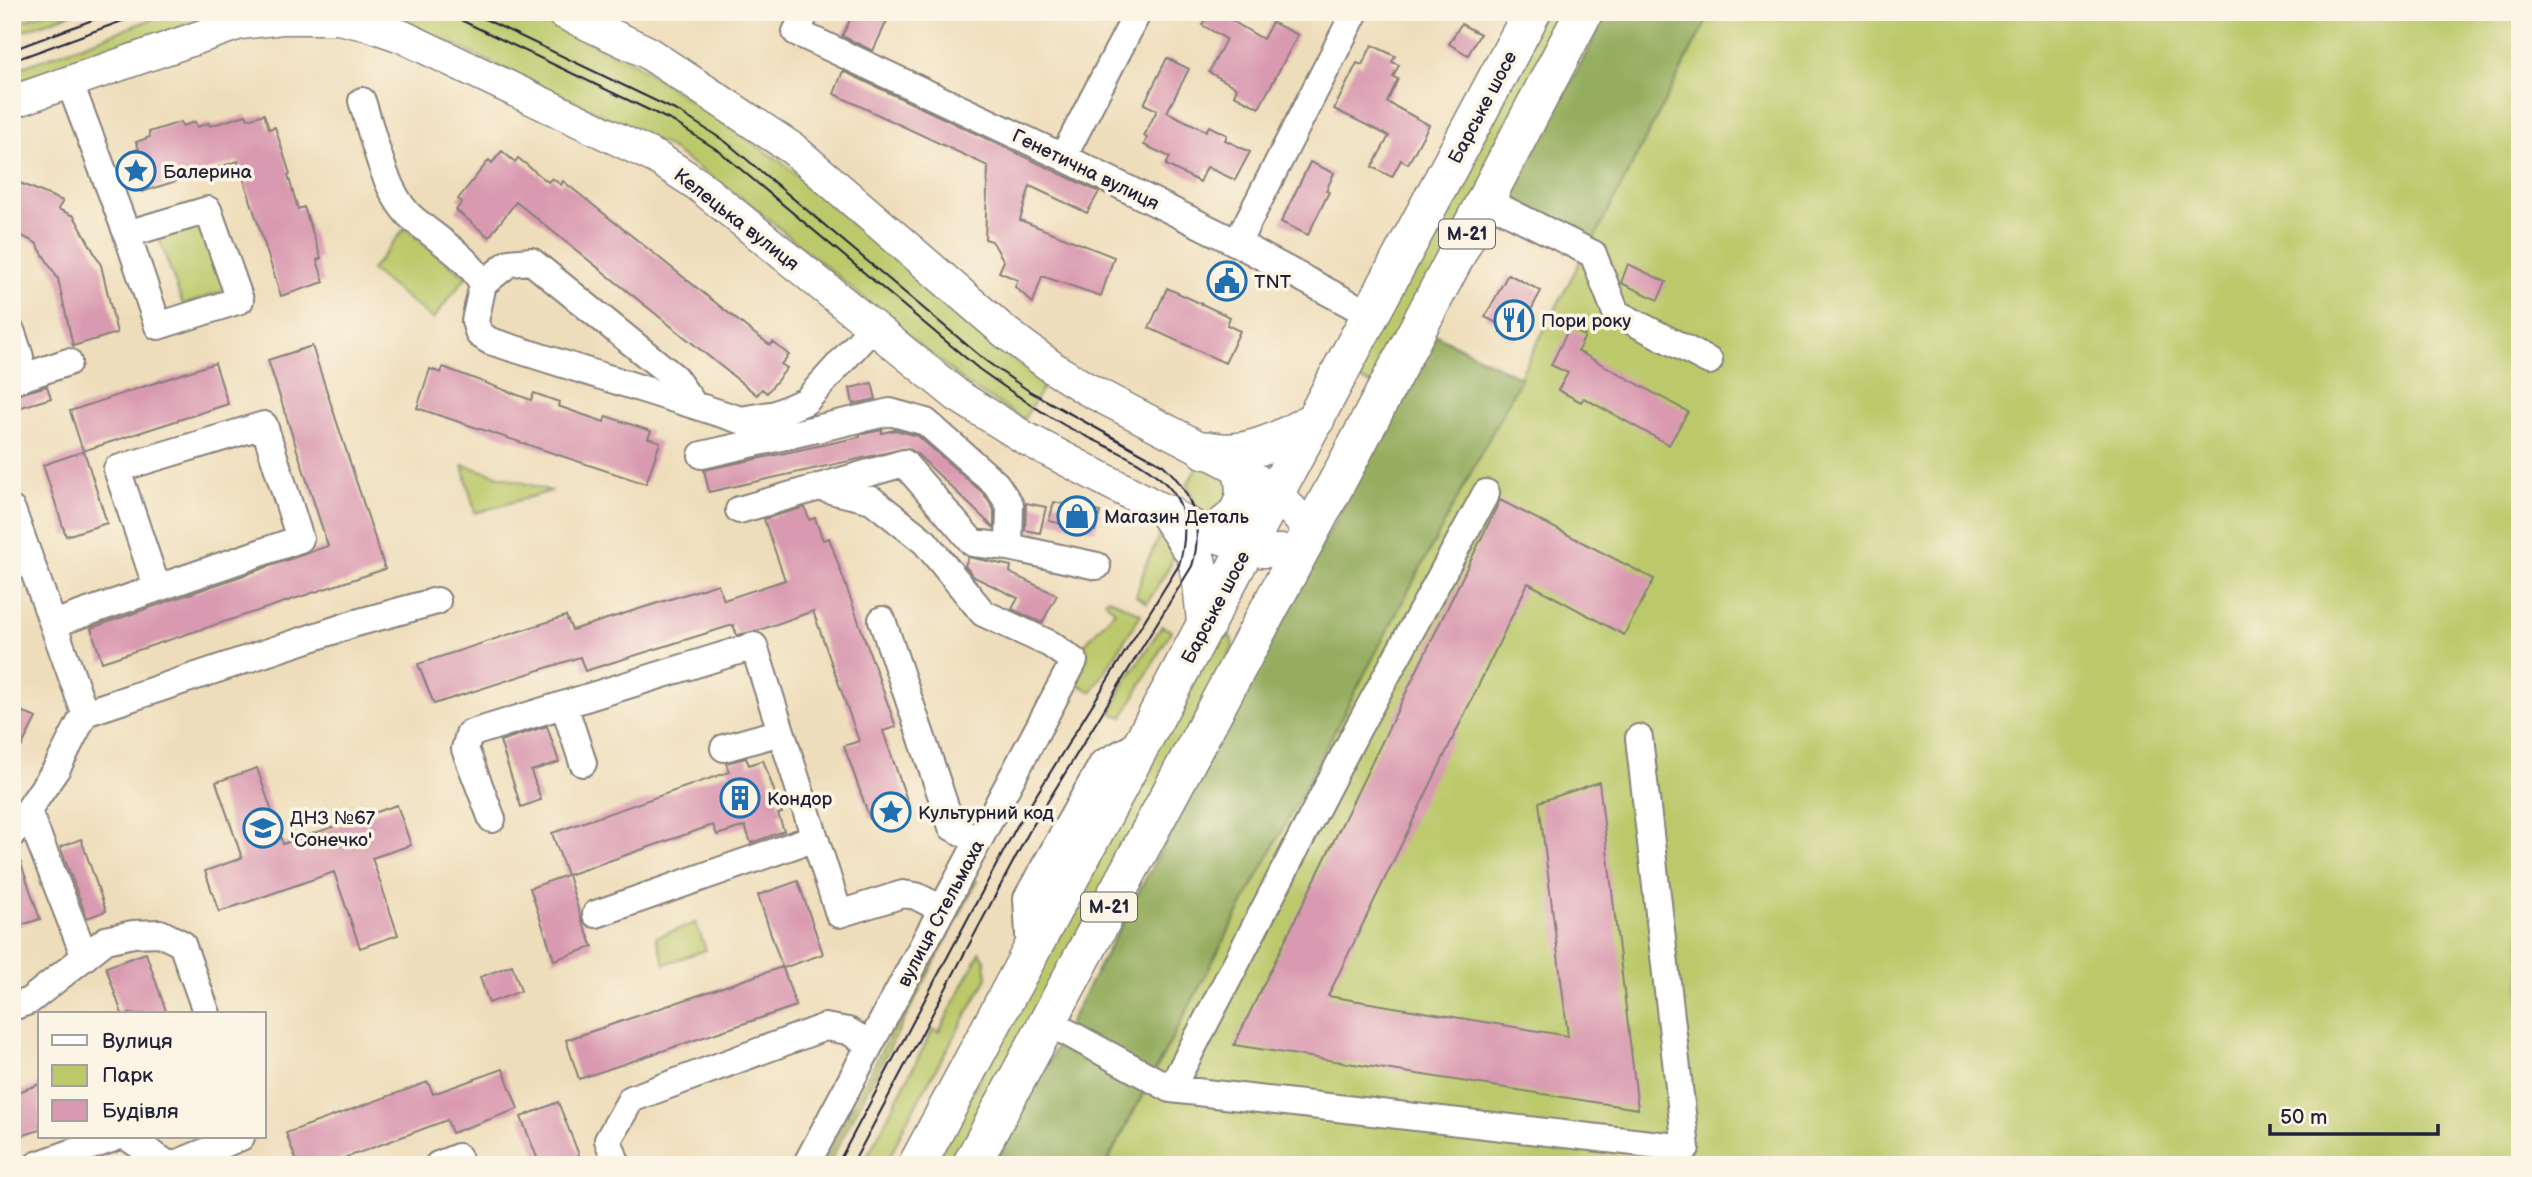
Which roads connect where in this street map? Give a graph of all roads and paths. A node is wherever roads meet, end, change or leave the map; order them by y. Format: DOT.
graph roads {
  1 [pos="562,12"];
  2 [pos="1138,12"];
  3 [pos="1354,12"];
  4 [pos="1532,12"];
  5 [pos="1584,12"];
  6 [pos="801,22"];
  7 [pos="69,81"];
  8 [pos="362,101"];
  9 [pos="12,102"];
  10 [pos="1063,157"];
  11 [pos="1486,200"];
  12 [pos="127,234"];
  13 [pos="1237,243"];
  14 [pos="484,284"];
  15 [pos="1371,315"];
  16 [pos="872,328"];
  17 [pos="15,357"];
  18 [pos="1709,361"];
  19 [pos="68,362"];
  20 [pos="694,405"];
  21 [pos="1313,425"];
  22 [pos="1205,450"];
  23 [pos="702,454"];
  24 [pos="1351,456"];
  25 [pos="1237,467"];
  26 [pos="818,487"];
  27 [pos="1486,493"];
  28 [pos="1277,494"];
  29 [pos="12,510"];
  30 [pos="739,510"];
  31 [pos="1168,514"];
  32 [pos="1206,533"];
  33 [pos="1305,541"];
  34 [pos="925,542"];
  35 [pos="973,543"];
  36 [pos="1009,547"];
  37 [pos="1247,547"];
  38 [pos="1097,566"];
  39 [pos="157,588"];
  40 [pos="437,601"];
  41 [pos="882,620"];
  42 [pos="53,624"];
  43 [pos="1206,626"];
  44 [pos="1246,649"];
  45 [pos="564,705"];
  46 [pos="85,713"];
  47 [pos="781,732"];
  48 [pos="1639,738"];
  49 [pos="723,748"];
  50 [pos="583,763"];
  51 [pos="28,811"];
  52 [pos="492,818"];
  53 [pos="12,834"];
  54 [pos="814,838"];
  55 [pos="978,841"];
  56 [pos="942,909"];
  57 [pos="596,914"];
  58 [pos="85,957"];
  59 [pos="12,1007"];
  60 [pos="206,1012"];
  61 [pos="1048,1022"];
  62 [pos="870,1044"];
  63 [pos="1171,1090"];
  64 [pos="114,1138"];
  65 [pos="129,1138"];
  66 [pos="238,1138"];
  67 [pos="37,1165"];
  68 [pos="171,1165"];
  69 [pos="438,1165"];
  70 [pos="461,1165"];
  71 [pos="617,1165"];
  72 [pos="806,1165"];
  73 [pos="917,1165"];
  74 [pos="971,1165"];
  1 -- 22 [label="main road"];
  2 -- 10 [label="street"];
  3 -- 13 [label="street"];
  4 -- 15 [label="highway, Барське шосе / М-21"];
  5 -- 11 [label="highway, М-21"];
  6 -- 10 [label="street, Генетична вулиця"];
  7 -- 9 [label="main road, Келецька вулиця"];
  7 -- 12 [label="street"];
  7 -- 16 [label="main road, Келецька вулиця"];
  8 -- 14 [label="street"];
  10 -- 13 [label="street, Генетична вулиця"];
  11 -- 18 [label="street"];
  11 -- 24 [label="highway, М-21"];
  12 -- 12 [label="street"];
  13 -- 15 [label="street, Генетична вулиця"];
  14 -- 20 [label="street"];
  14 -- 20 [label="street"];
  15 -- 21 [label="highway, Барське шосе / М-21"];
  16 -- 20 [label="street"];
  16 -- 31 [label="main road, Келецька вулиця"];
  17 -- 19 [label="street"];
  21 -- 22 [label="highway"];
  21 -- 24 [label="highway"];
  21 -- 28 [label="highway, Барське шосе / М-21"];
  22 -- 25 [label="main road"];
  23 -- 36 [label="street"];
  24 -- 33 [label="highway, М-21"];
  25 -- 28 [label="main road"];
  25 -- 32 [label="main road"];
  26 -- 30 [label="street"];
  26 -- 34 [label="street"];
  26 -- 35 [label="street"];
  27 -- 63 [label="street"];
  28 -- 33 [label="main road"];
  28 -- 37 [label="highway, Барське шосе / М-21"];
  29 -- 42 [label="street"];
  31 -- 32 [label="main road, Келецька вулиця"];
  31 -- 43 [label="highway"];
  32 -- 37 [label="main road, Келецька вулиця"];
  33 -- 37 [label="main road, Келецька вулиця"];
  33 -- 44 [label="highway, М-21"];
  34 -- 35 [label="street"];
  34 -- 55 [label="street, вулиця Стельмаха"];
  35 -- 36 [label="street"];
  36 -- 38 [label="street"];
  37 -- 43 [label="highway, Барське шосе / М-21"];
  39 -- 39 [label="street"];
  39 -- 42 [label="street"];
  40 -- 46 [label="street"];
  41 -- 55 [label="street"];
  42 -- 46 [label="street"];
  43 -- 44 [label="highway"];
  43 -- 73 [label="highway, Барське шосе / М-21"];
  44 -- 61 [label="highway, М-21"];
  45 -- 47 [label="street"];
  45 -- 50 [label="street"];
  45 -- 52 [label="street"];
  46 -- 51 [label="street"];
  47 -- 49 [label="street"];
  47 -- 54 [label="street"];
  48 -- 63 [label="street"];
  51 -- 53 [label="street"];
  51 -- 58 [label="street"];
  54 -- 56 [label="street"];
  54 -- 57 [label="street"];
  55 -- 56 [label="street, вулиця Стельмаха"];
  56 -- 62 [label="street, вулиця Стельмаха"];
  58 -- 59 [label="street"];
  58 -- 60 [label="street"];
  61 -- 63 [label="street"];
  61 -- 74 [label="highway, М-21"];
  62 -- 71 [label="street"];
  62 -- 72 [label="street, вулиця Стельмаха"];
  64 -- 67 [label="street"];
  65 -- 68 [label="street"];
  66 -- 68 [label="street"];
  69 -- 70 [label="street"];
}
